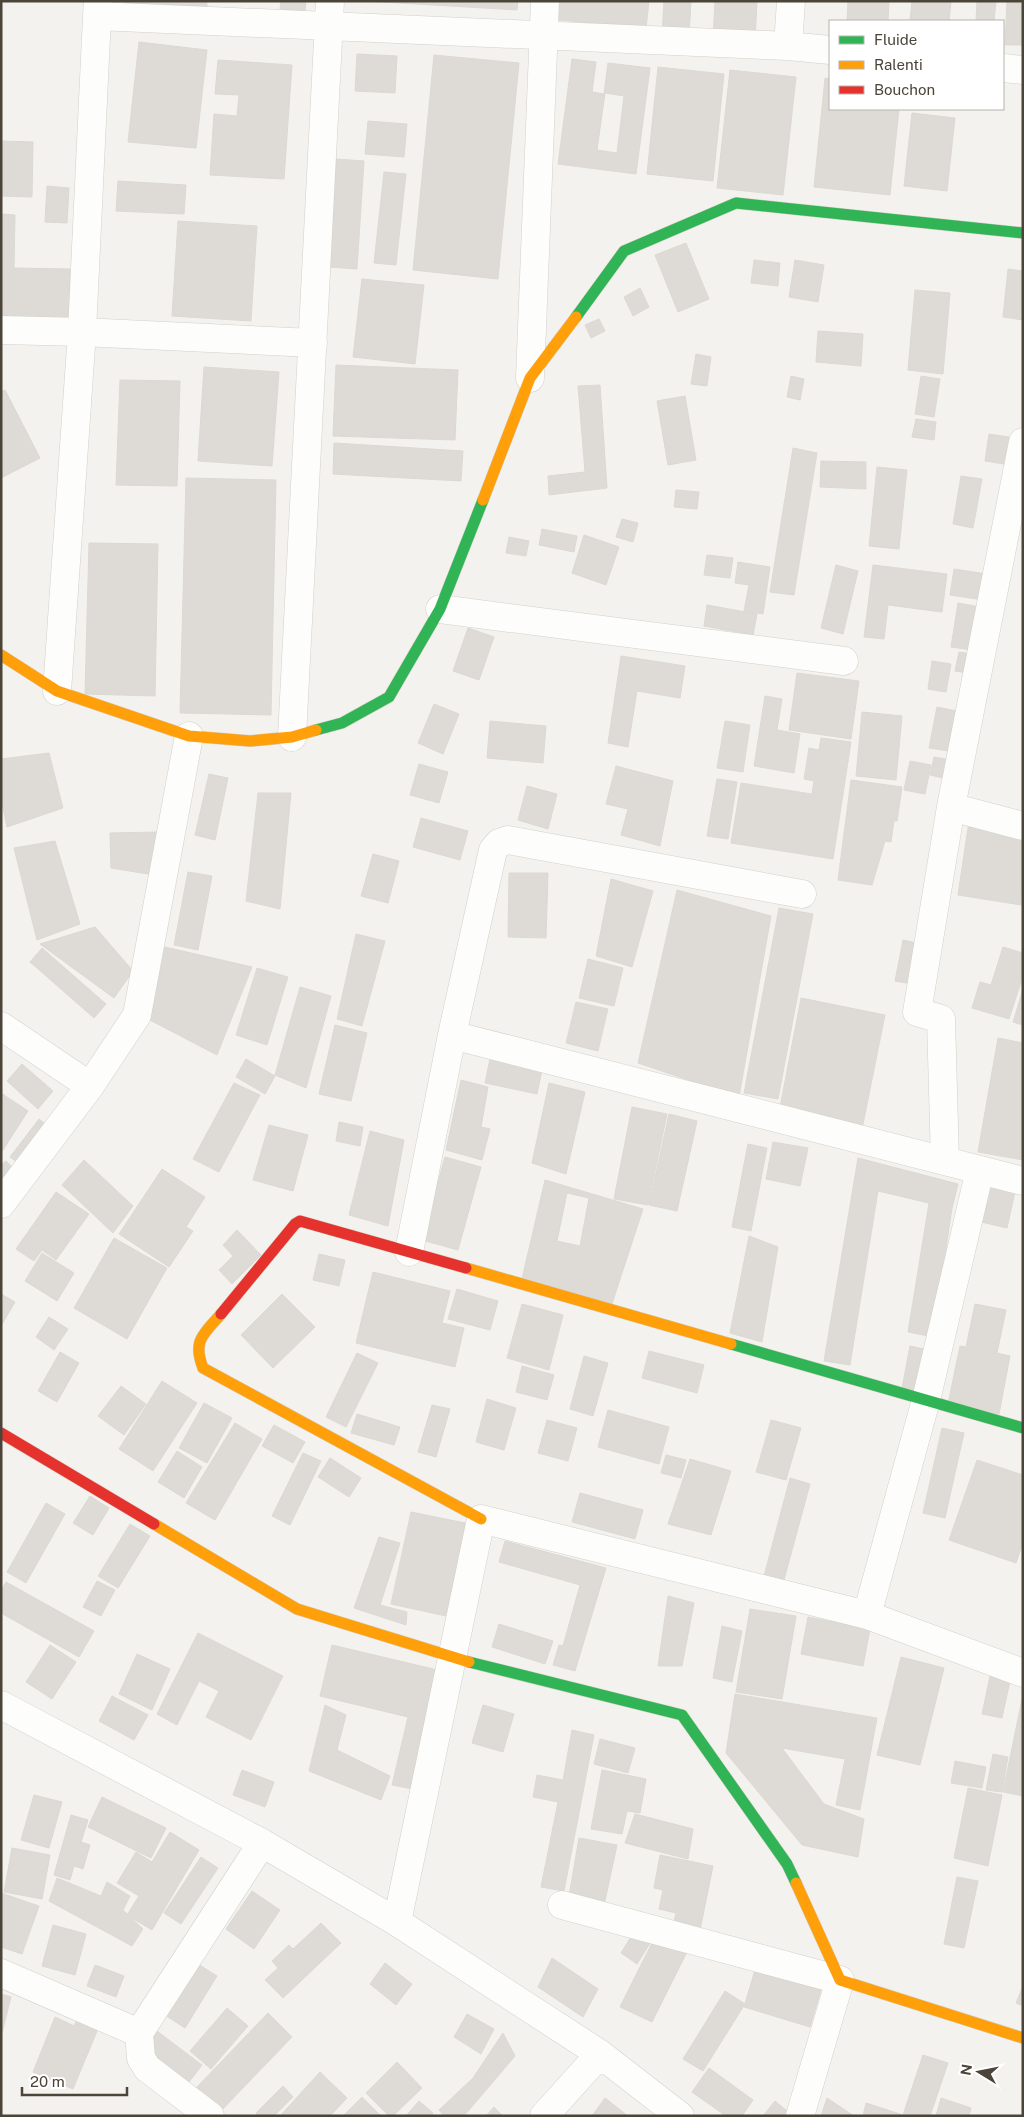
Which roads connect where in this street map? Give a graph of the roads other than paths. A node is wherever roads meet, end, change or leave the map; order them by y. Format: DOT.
graph roads {
  1 [pos="545,1"];
  2 [pos="791,1"];
  3 [pos="97,9"];
  4 [pos="329,13"];
  5 [pos="544,35"];
  6 [pos="788,46"];
  7 [pos="829,50"];
  8 [pos="1004,68"];
  9 [pos="1023,70"];
  10 [pos="1023,233"];
  11 [pos="1,330"];
  12 [pos="82,332"];
  13 [pos="313,343"];
  14 [pos="530,378"];
  15 [pos="1023,442"];
  16 [pos="440,609"];
  17 [pos="1,655"];
  18 [pos="844,661"];
  19 [pos="56,691"];
  20 [pos="189,736"];
  21 [pos="292,737"];
  22 [pos="951,807"];
  23 [pos="1023,826"];
  24 [pos="802,894"];
  25 [pos="1,1026"];
  26 [pos="452,1035"];
  27 [pos="90,1086"];
  28 [pos="945,1161"];
  29 [pos="980,1170"];
  30 [pos="1023,1181"];
  31 [pos="1,1204"];
  32 [pos="409,1252"];
  33 [pos="926,1400"];
  34 [pos="1023,1428"];
  35 [pos="1,1433"];
  36 [pos="481,1519"];
  37 [pos="867,1615"];
  38 [pos="453,1658"];
  39 [pos="1023,1673"];
  40 [pos="1,1705"];
  41 [pos="262,1843"];
  42 [pos="562,1905"];
  43 [pos="397,1922"];
  44 [pos="1,1973"];
  45 [pos="840,1980"];
  46 [pos="140,2033"];
  47 [pos="1023,2038"];
  48 [pos="600,2054"];
  49 [pos="210,2116"];
  50 [pos="544,2116"];
  51 [pos="680,2116"];
  52 [pos="800,2116"];
  1 -- 5 [label="street"];
  2 -- 6 [label="street"];
  3 -- 4 [label="street"];
  3 -- 12 [label="street"];
  4 -- 5 [label="street"];
  4 -- 13 [label="street"];
  5 -- 6 [label="street"];
  5 -- 14 [label="street"];
  6 -- 7 [label="street"];
  8 -- 9 [label="street"];
  10 -- 14 [label="street"];
  11 -- 12 [label="street"];
  12 -- 13 [label="street"];
  12 -- 19 [label="street"];
  13 -- 21 [label="street"];
  14 -- 16 [label="street"];
  15 -- 22 [label="street"];
  16 -- 18 [label="street"];
  16 -- 21 [label="street"];
  17 -- 19 [label="street"];
  19 -- 20 [label="street"];
  20 -- 21 [label="street"];
  20 -- 27 [label="street"];
  22 -- 23 [label="street"];
  22 -- 28 [label="street"];
  24 -- 26 [label="street"];
  25 -- 27 [label="street"];
  26 -- 28 [label="street"];
  26 -- 32 [label="street"];
  27 -- 31 [label="street"];
  28 -- 29 [label="street"];
  29 -- 30 [label="street"];
  29 -- 33 [label="street"];
  32 -- 33 [label="street"];
  32 -- 36 [label="street"];
  33 -- 34 [label="street"];
  33 -- 37 [label="street"];
  35 -- 38 [label="street"];
  36 -- 37 [label="street"];
  36 -- 38 [label="street"];
  37 -- 39 [label="street"];
  38 -- 43 [label="street"];
  38 -- 45 [label="street"];
  40 -- 41 [label="street"];
  41 -- 43 [label="street"];
  41 -- 46 [label="street"];
  42 -- 45 [label="street"];
  43 -- 48 [label="street"];
  44 -- 46 [label="street"];
  45 -- 47 [label="street"];
  45 -- 52 [label="street"];
  46 -- 49 [label="street"];
  48 -- 50 [label="street"];
  48 -- 51 [label="street"];
}
